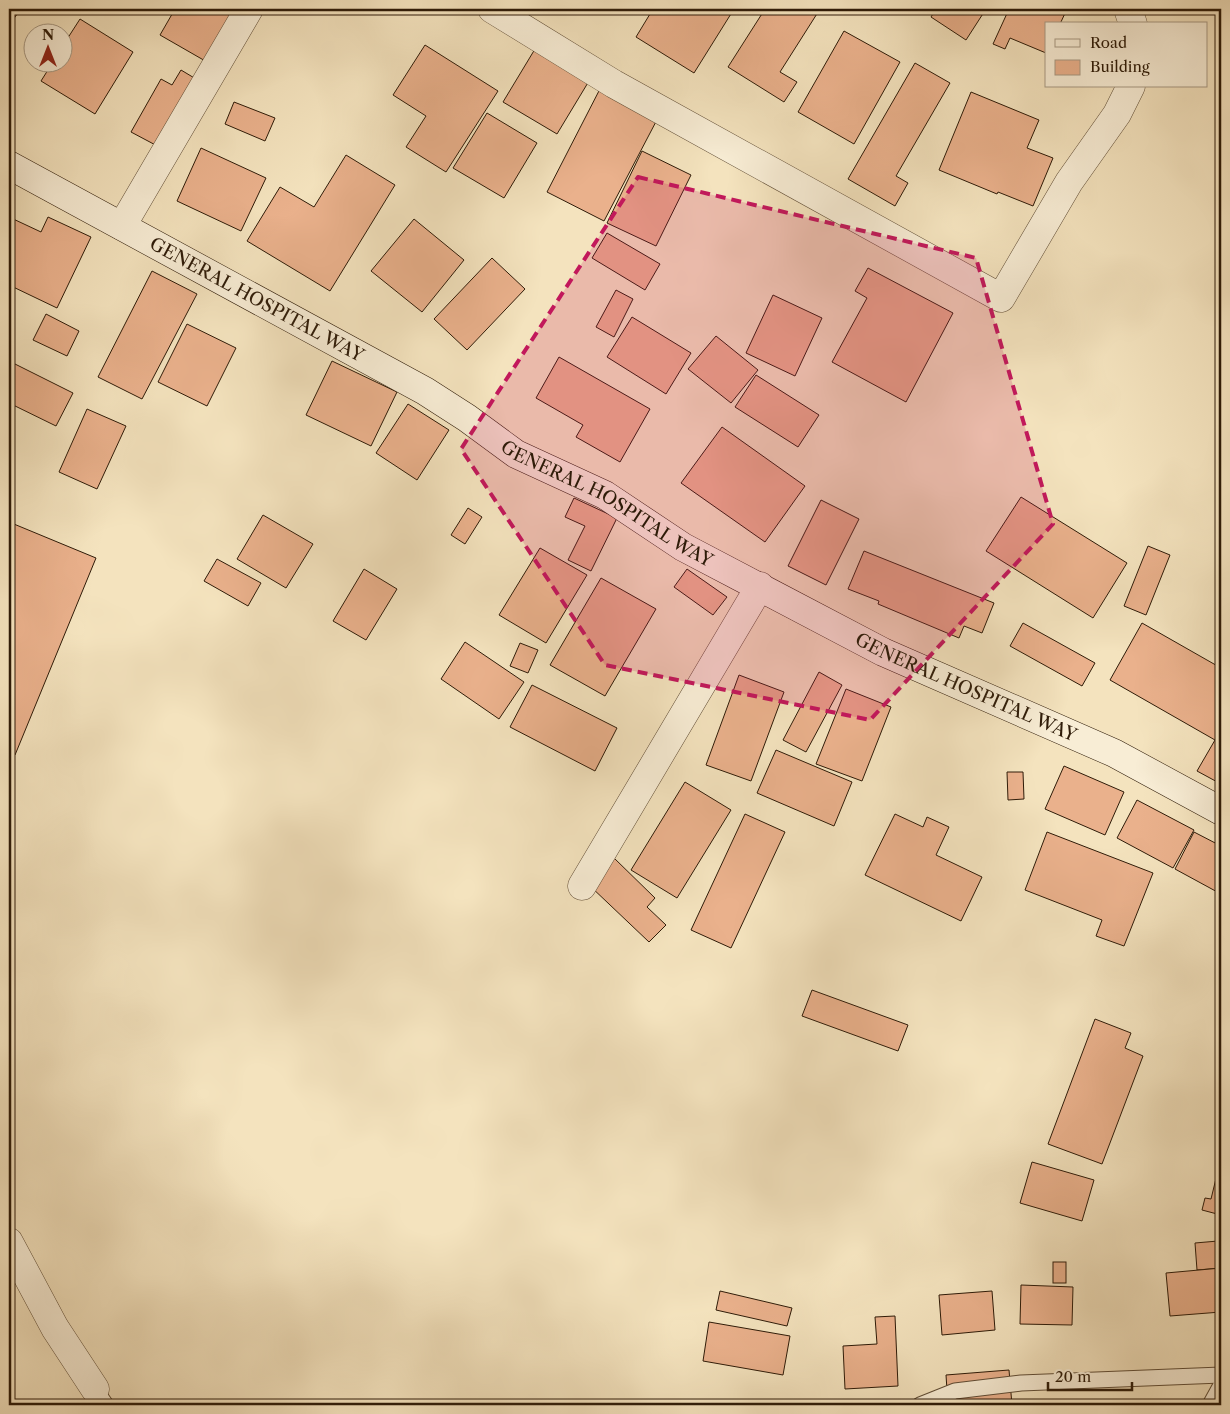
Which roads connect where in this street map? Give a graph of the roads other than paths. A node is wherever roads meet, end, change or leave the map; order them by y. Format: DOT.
graph roads {
  1 [pos="248,9"];
  2 [pos="492,9"];
  3 [pos="1128,9"];
  4 [pos="1131,22"];
  5 [pos="1130,88"];
  6 [pos="9,165"];
  7 [pos="122,226"];
  8 [pos="760,586"];
  9 [pos="1221,811"];
  10 [pos="582,886"];
  11 [pos="9,1242"];
  12 [pos="1221,1375"];
  13 [pos="1221,1385"];
  14 [pos="101,1397"];
  15 [pos="920,1405"];
  16 [pos="1210,1405"];
  1 -- 7 [label="street"];
  2 -- 5 [label="street"];
  3 -- 4 [label="street"];
  6 -- 7 [label="street, GENERAL HOSPITAL WAY"];
  7 -- 8 [label="street, GENERAL HOSPITAL WAY"];
  8 -- 9 [label="street, GENERAL HOSPITAL WAY"];
  8 -- 10 [label="street"];
  11 -- 14 [label="street"];
  12 -- 15 [label="lane"];
  13 -- 16 [label="lane"];
}
